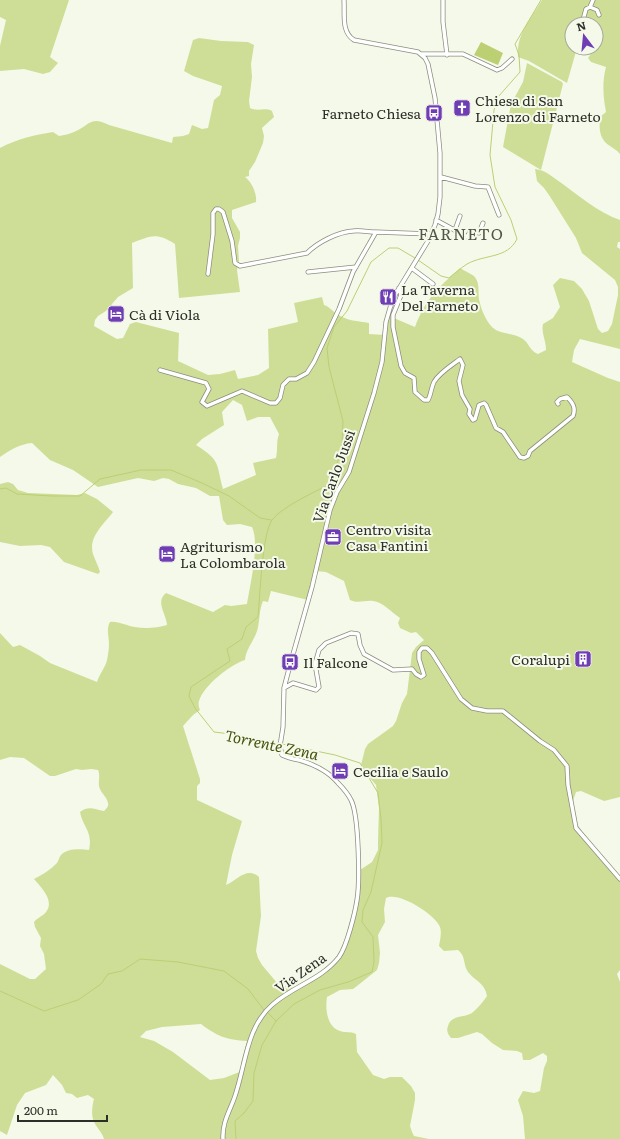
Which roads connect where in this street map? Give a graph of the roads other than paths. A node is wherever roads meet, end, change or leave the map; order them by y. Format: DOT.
graph roads {
  1 [pos="344,0"];
  2 [pos="443,0"];
  3 [pos="593,0"];
  4 [pos="590,7"];
  5 [pos="599,15"];
  6 [pos="584,16"];
  7 [pos="421,54"];
  8 [pos="447,54"];
  9 [pos="512,59"];
  10 [pos="441,177"];
  11 [pos="499,215"];
  12 [pos="460,216"];
  13 [pos="436,220"];
  14 [pos="483,222"];
  15 [pos="455,230"];
  16 [pos="376,232"];
  17 [pos="430,234"];
  18 [pos="356,267"];
  19 [pos="413,267"];
  20 [pos="308,272"];
  21 [pos="208,274"];
  22 [pos="433,284"];
  23 [pos="399,288"];
  24 [pos="160,370"];
  25 [pos="558,404"];
  26 [pos="284,688"];
  27 [pos="282,736"];
  28 [pos="620,879"];
  29 [pos="223,1139"];
  1 -- 7 [label="street"];
  2 -- 8 [label="street"];
  3 -- 4 [label="street"];
  4 -- 5 [label="street"];
  4 -- 6 [label="street"];
  7 -- 8 [label="street"];
  7 -- 10 [label="street, Via Carlo Jussi"];
  8 -- 9 [label="street"];
  10 -- 11 [label="street"];
  10 -- 13 [label="street, Via Carlo Jussi"];
  12 -- 15 [label="street"];
  13 -- 15 [label="street"];
  13 -- 17 [label="street, Via Carlo Jussi"];
  14 -- 15 [label="street"];
  16 -- 17 [label="street"];
  16 -- 18 [label="street"];
  16 -- 21 [label="street"];
  17 -- 19 [label="street, Via Carlo Jussi"];
  18 -- 20 [label="street"];
  18 -- 24 [label="street"];
  19 -- 22 [label="street"];
  19 -- 23 [label="street, Via Carlo Jussi"];
  23 -- 25 [label="street"];
  23 -- 26 [label="street, Via Carlo Jussi"];
  26 -- 27 [label="street, Via Carlo Jussi"];
  26 -- 28 [label="street"];
  27 -- 29 [label="street, Via Zena"];
}
